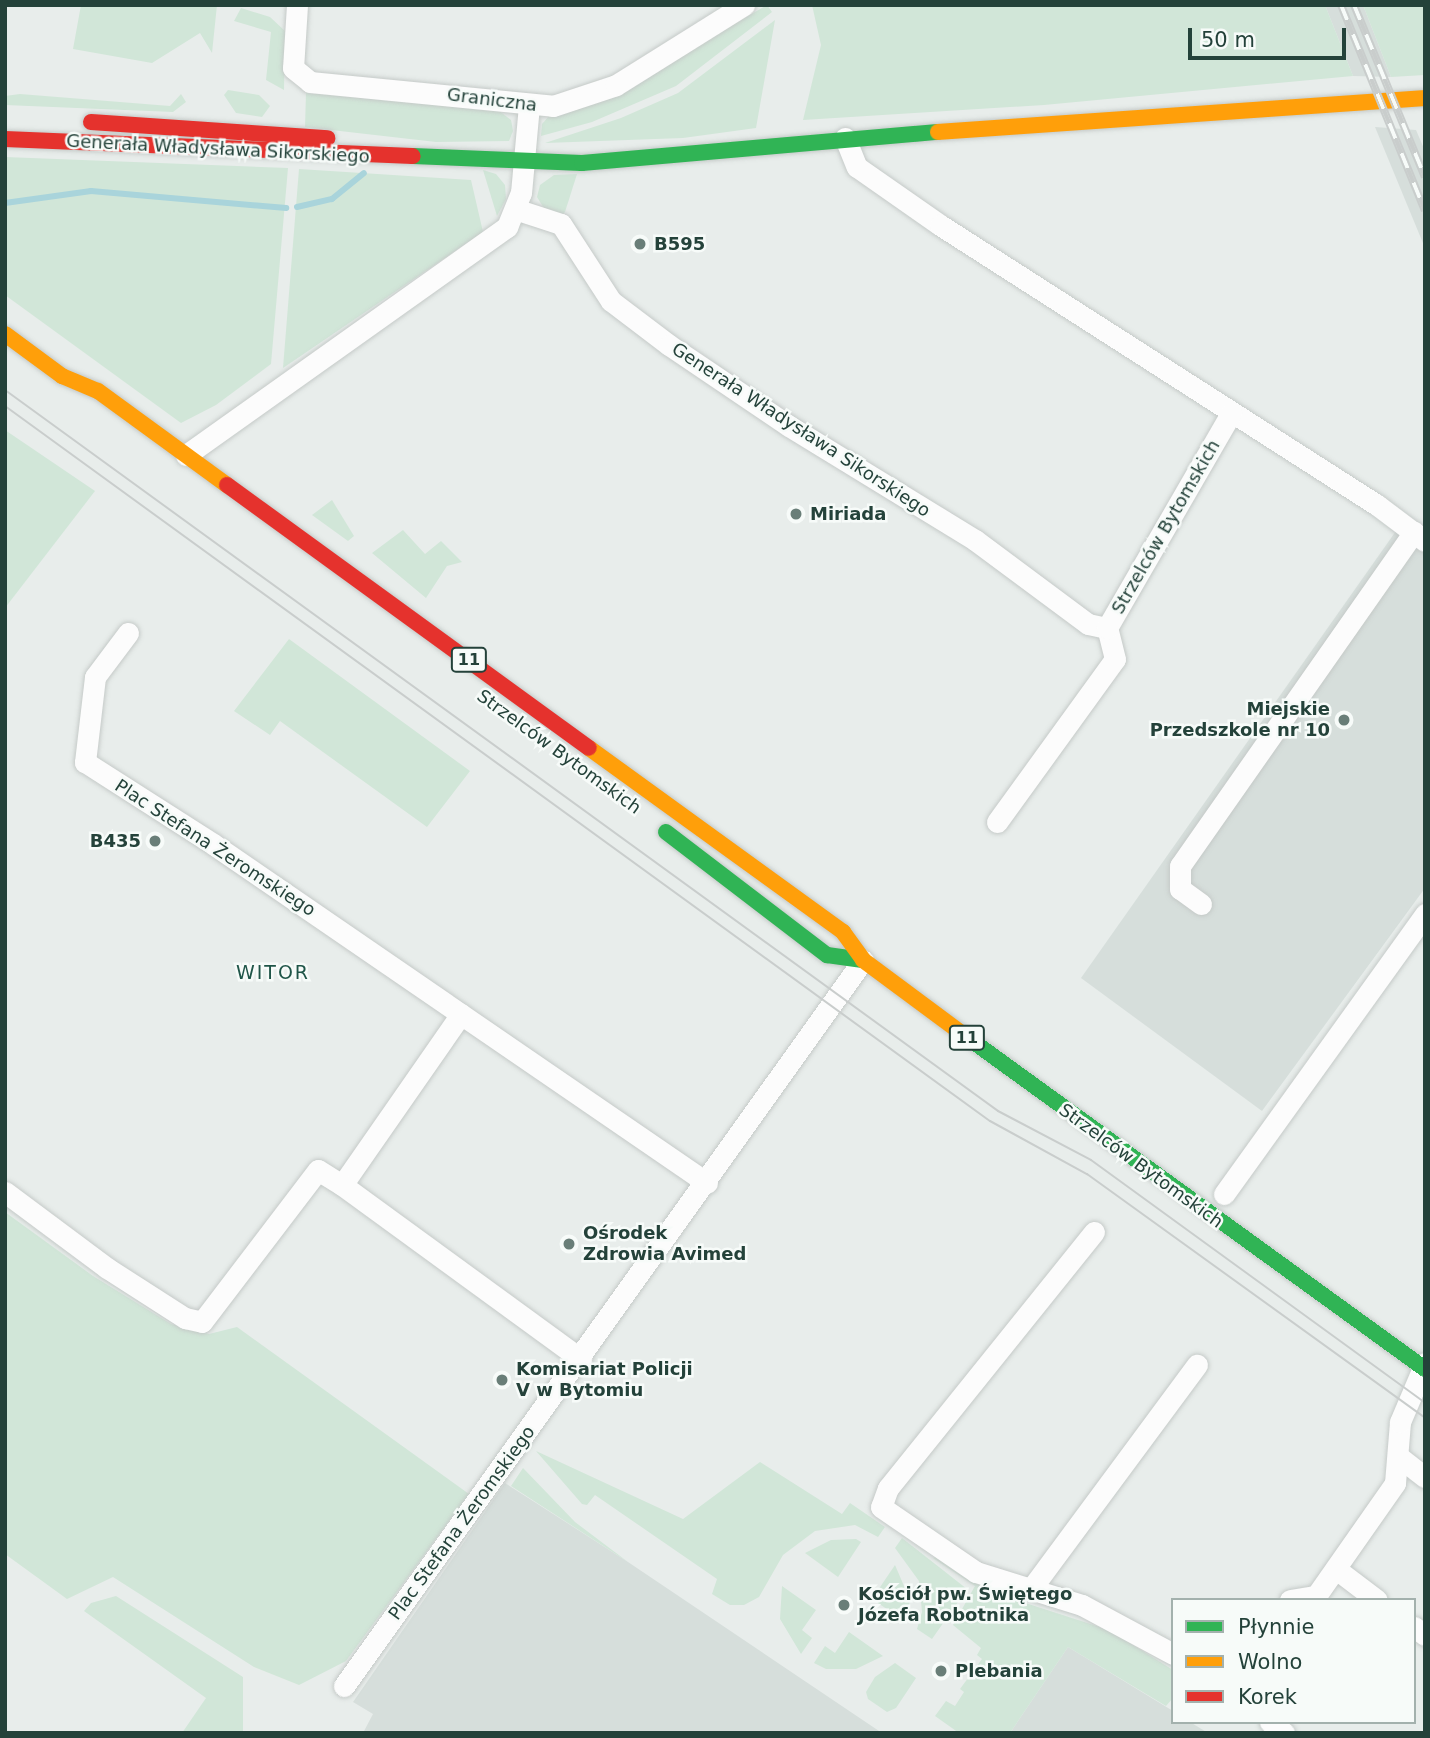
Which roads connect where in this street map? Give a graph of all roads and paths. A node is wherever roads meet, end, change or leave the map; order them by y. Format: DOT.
graph roads {
  1 [pos="744,5"];
  2 [pos="295,6"];
  3 [pos="711,14"];
  4 [pos="1425,98"];
  5 [pos="529,105"];
  6 [pos="30,122"];
  7 [pos="69,122"];
  8 [pos="5,123"];
  9 [pos="845,138"];
  10 [pos="5,139"];
  11 [pos="431,156"];
  12 [pos="524,160"];
  13 [pos="518,210"];
  14 [pos="5,334"];
  15 [pos="62,376"];
  16 [pos="86,407"];
  17 [pos="1231,413"];
  18 [pos="186,454"];
  19 [pos="1419,536"];
  20 [pos="1107,628"];
  21 [pos="128,633"];
  22 [pos="651,819"];
  23 [pos="997,822"];
  24 [pos="1201,904"];
  25 [pos="1425,914"];
  26 [pos="863,960"];
  27 [pos="461,1014"];
  28 [pos="707,1183"];
  29 [pos="342,1185"];
  30 [pos="5,1192"];
  31 [pos="1224,1194"];
  32 [pos="1094,1232"];
  33 [pos="581,1359"];
  34 [pos="1197,1365"];
  35 [pos="1424,1366"];
  36 [pos="1399,1457"];
  37 [pos="1425,1477"];
  38 [pos="1336,1569"];
  39 [pos="1031,1589"];
  40 [pos="1303,1598"];
  41 [pos="1374,1598"];
  42 [pos="1171,1653"];
  43 [pos="344,1686"];
  1 -- 3 [label="street, Graniczna"];
  2 -- 5 [label="street, Graniczna"];
  3 -- 5 [label="street, Graniczna"];
  4 -- 9 [label="main road, Generała Władysława Sikorskiego"];
  5 -- 12 [label="street"];
  6 -- 8 [label="main road"];
  7 -- 11 [label="main road, Generała Władysława Sikorskiego"];
  9 -- 12 [label="main road, Generała Władysława Sikorskiego"];
  9 -- 17 [label="street"];
  10 -- 11 [label="main road, Generała Władysława Sikorskiego"];
  11 -- 12 [label="main road, Generała Władysława Sikorskiego"];
  12 -- 13 [label="street"];
  13 -- 18 [label="street"];
  13 -- 20 [label="street, Generała Władysława Sikorskiego"];
  14 -- 15 [label="main road, Strzelców Bytomskich / 11"];
  15 -- 16 [label="main road, Strzelców Bytomskich / 11"];
  15 -- 18 [label="main road, Strzelców Bytomskich / 11"];
  17 -- 19 [label="street"];
  17 -- 20 [label="street, Strzelców Bytomskich"];
  18 -- 26 [label="main road, Strzelców Bytomskich / 11"];
  19 -- 24 [label="street"];
  20 -- 23 [label="street, Strzelców Bytomskich"];
  21 -- 27 [label="street, Plac Stefana Żeromskiego"];
  22 -- 26 [label="main road, Strzelców Bytomskich / 11"];
  25 -- 31 [label="street, Strzelców Bytomskich"];
  26 -- 28 [label="street"];
  26 -- 35 [label="main road, Strzelców Bytomskich / 11"];
  27 -- 28 [label="street, Plac Stefana Żeromskiego"];
  27 -- 29 [label="street"];
  28 -- 33 [label="street, Plac Stefana Żeromskiego"];
  29 -- 30 [label="street"];
  29 -- 33 [label="street"];
  32 -- 39 [label="street"];
  33 -- 43 [label="street, Plac Stefana Żeromskiego"];
  34 -- 39 [label="street"];
  35 -- 36 [label="street, Strzelców Bytomskich"];
  36 -- 37 [label="street"];
  36 -- 38 [label="street, Strzelców Bytomskich"];
  38 -- 40 [label="street, Strzelców Bytomskich"];
  38 -- 41 [label="street"];
  39 -- 42 [label="street"];
}
